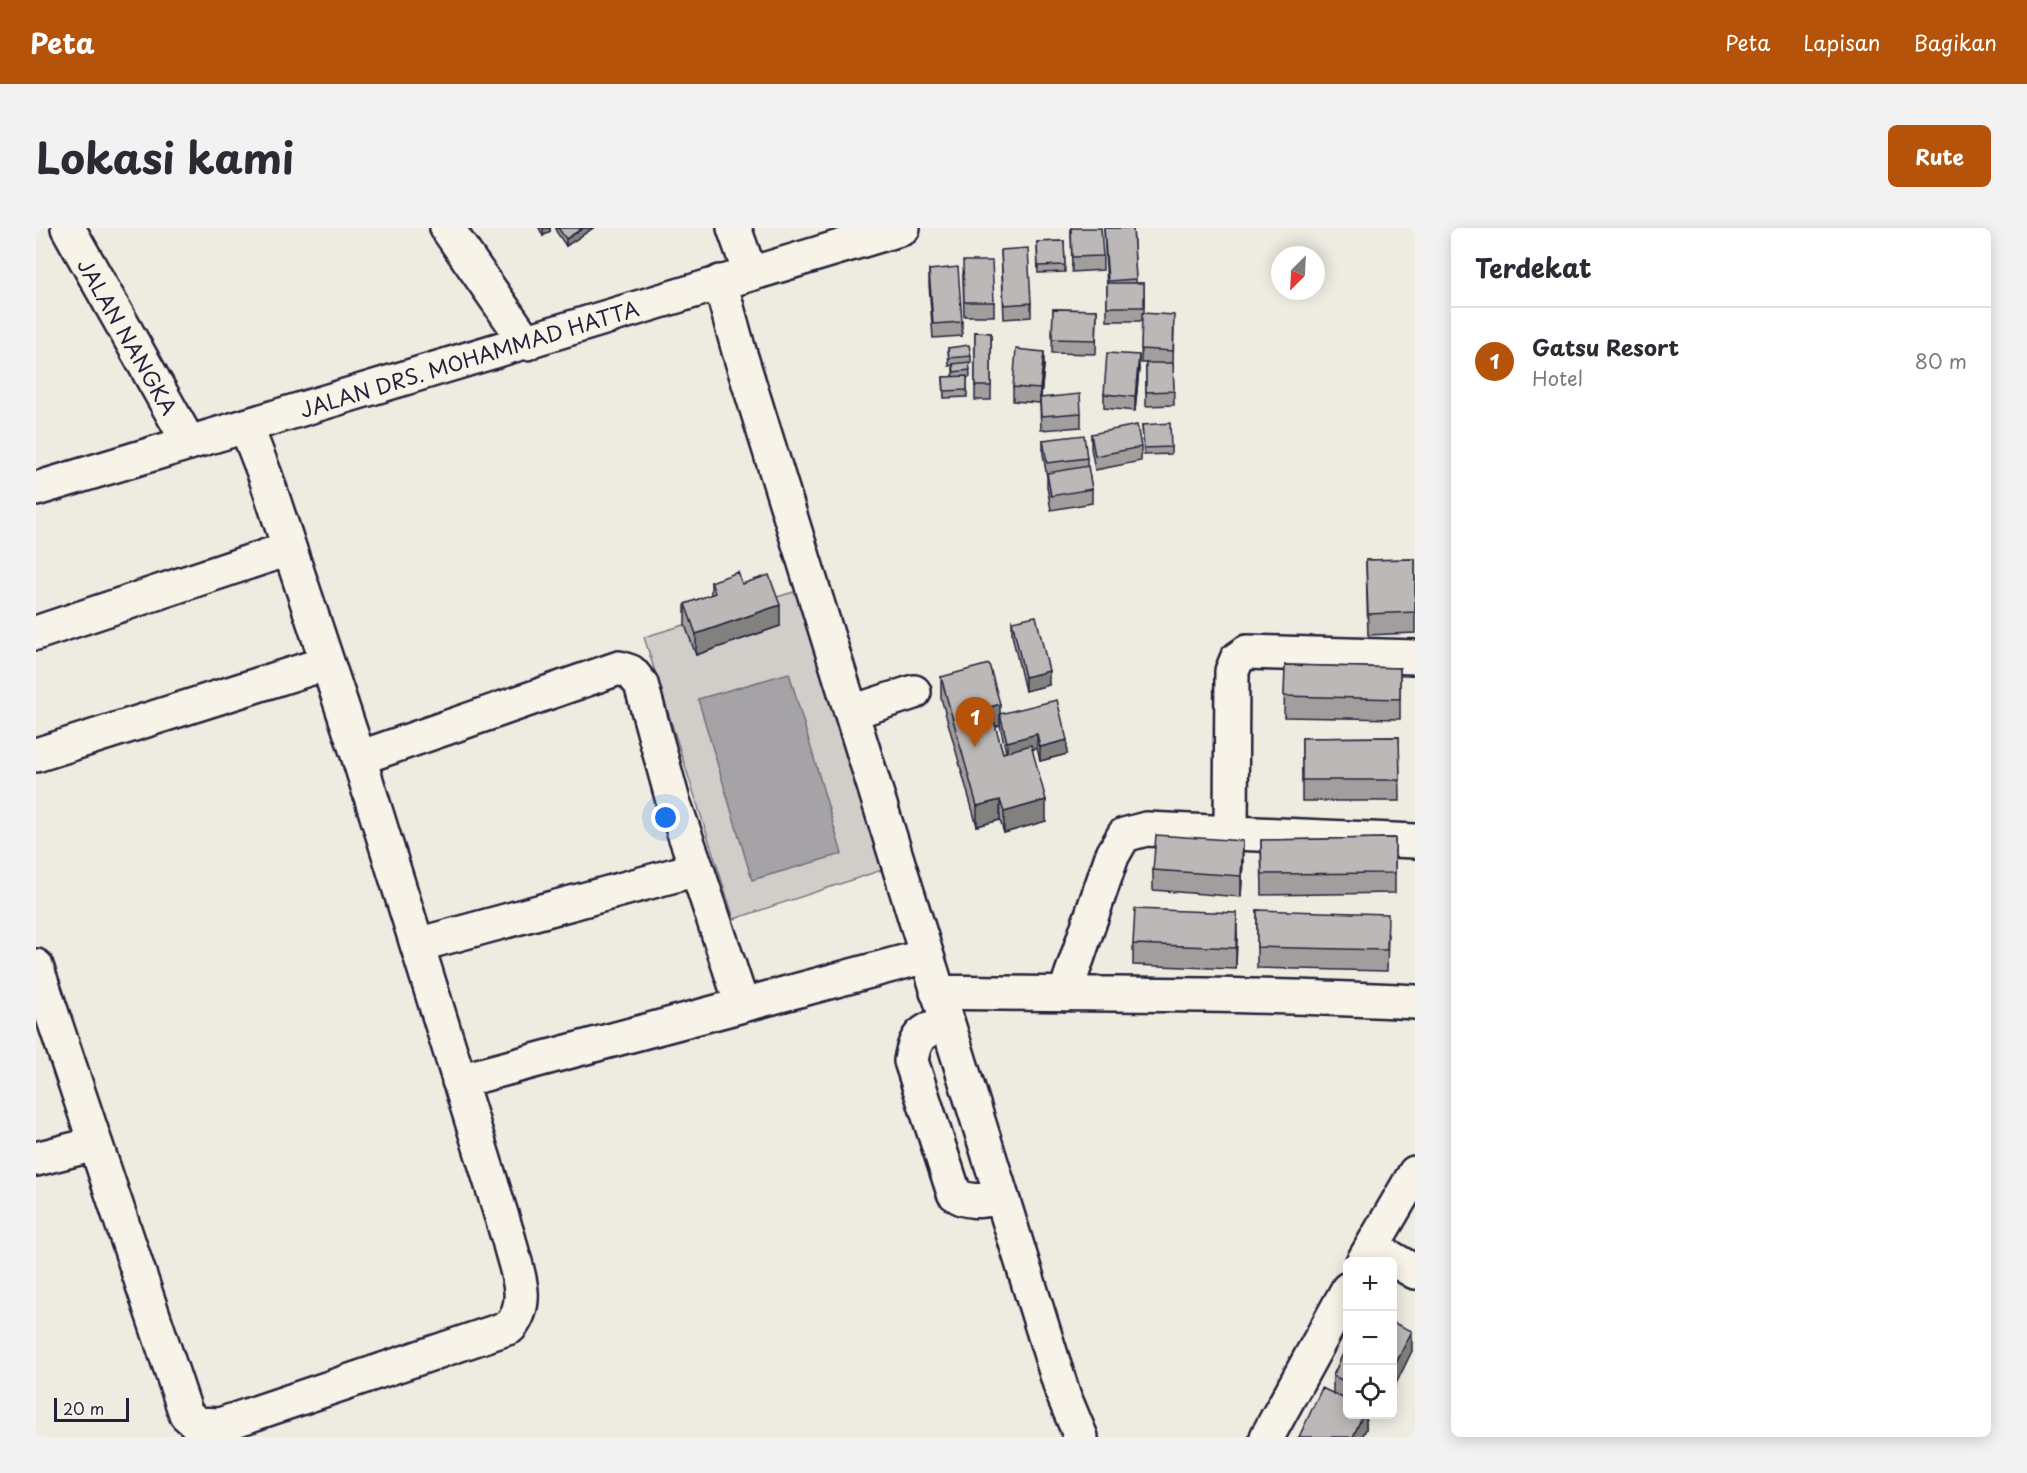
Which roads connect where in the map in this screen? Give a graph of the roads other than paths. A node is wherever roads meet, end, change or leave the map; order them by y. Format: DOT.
graph roads {
  1 [pos="68,228"];
  2 [pos="447,228"];
  3 [pos="734,228"];
  4 [pos="903,228"];
  5 [pos="735,278"];
  6 [pos="527,342"];
  7 [pos="246,426"];
  8 [pos="189,443"];
  9 [pos="36,489"];
  10 [pos="288,549"];
  11 [pos="36,633"];
  12 [pos="1415,657"];
  13 [pos="327,663"];
  14 [pos="914,692"];
  15 [pos="852,712"];
  16 [pos="36,755"];
  17 [pos="359,758"];
  18 [pos="1231,832"];
  19 [pos="1415,841"];
  20 [pos="697,869"];
  21 [pos="417,945"];
  22 [pos="926,956"];
  23 [pos="38,980"];
  24 [pos="1065,994"];
  25 [pos="1415,1002"];
  26 [pos="742,1005"];
  27 [pos="942,1007"];
  28 [pos="459,1081"];
  29 [pos="95,1144"];
  30 [pos="36,1159"];
  31 [pos="1415,1173"];
  32 [pos="1002,1197"];
  33 [pos="1367,1254"];
  34 [pos="1415,1272"];
  35 [pos="1343,1296"];
  36 [pos="1082,1437"];
  37 [pos="1267,1437"];
  1 -- 8 [label="main road, JALAN NANGKA"];
  2 -- 6 [label="main road"];
  3 -- 5 [label="main road"];
  4 -- 5 [label="main road, JALAN DRS. MOHAMMAD HATTA"];
  5 -- 6 [label="main road, JALAN DRS. MOHAMMAD HATTA"];
  5 -- 15 [label="main road"];
  6 -- 7 [label="main road, JALAN DRS. MOHAMMAD HATTA"];
  7 -- 8 [label="main road, JALAN DRS. MOHAMMAD HATTA"];
  7 -- 10 [label="main road"];
  8 -- 9 [label="main road, JALAN DRS. MOHAMMAD HATTA"];
  10 -- 11 [label="main road"];
  10 -- 13 [label="main road"];
  12 -- 18 [label="main road"];
  13 -- 16 [label="main road"];
  13 -- 17 [label="main road"];
  14 -- 15 [label="main road"];
  15 -- 22 [label="main road"];
  17 -- 20 [label="main road"];
  17 -- 21 [label="main road"];
  18 -- 19 [label="main road"];
  18 -- 24 [label="main road"];
  20 -- 21 [label="main road"];
  20 -- 26 [label="main road"];
  21 -- 28 [label="main road"];
  22 -- 26 [label="main road"];
  22 -- 27 [label="main road"];
  23 -- 29 [label="main road"];
  24 -- 25 [label="main road"];
  24 -- 27 [label="main road"];
  26 -- 28 [label="main road"];
  27 -- 32 [label="main road"];
  27 -- 32 [label="main road"];
  28 -- 29 [label="main road"];
  29 -- 30 [label="main road"];
  31 -- 33 [label="main road"];
  32 -- 36 [label="main road"];
  33 -- 34 [label="main road"];
  35 -- 37 [label="main road"];
}
